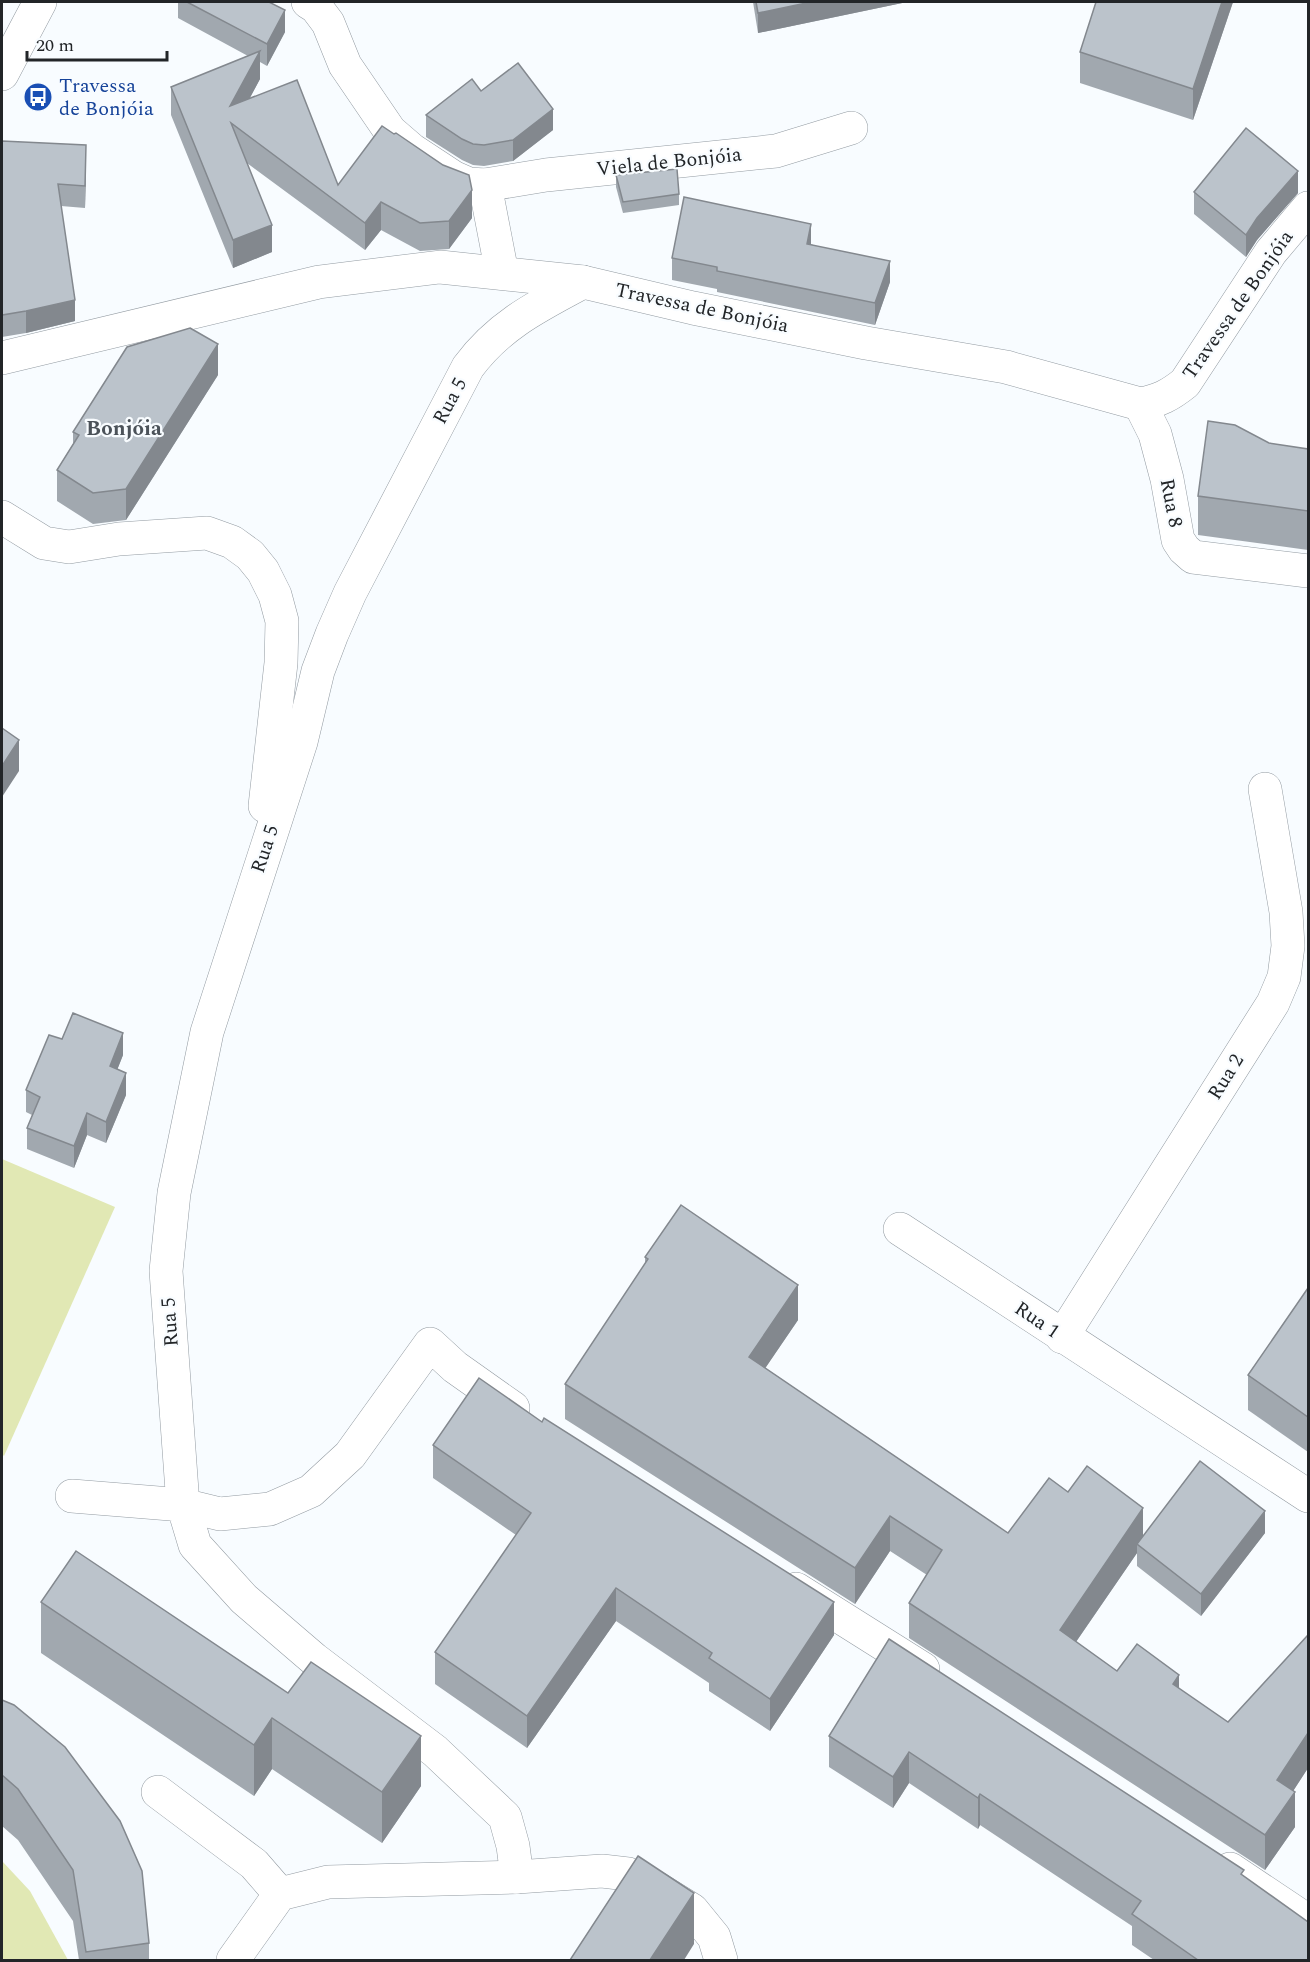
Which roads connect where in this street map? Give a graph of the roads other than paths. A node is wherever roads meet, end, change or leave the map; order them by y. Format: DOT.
graph roads {
  1 [pos="40,2"];
  2 [pos="308,2"];
  3 [pos="2,74"];
  4 [pos="851,128"];
  5 [pos="485,185"];
  6 [pos="1308,208"];
  7 [pos="502,273"];
  8 [pos="583,282"];
  9 [pos="2,357"];
  10 [pos="1140,404"];
  11 [pos="2,518"];
  12 [pos="1308,571"];
  13 [pos="1265,789"];
  14 [pos="258,871"];
  15 [pos="900,1229"];
  16 [pos="1062,1336"];
  17 [pos="540,1425"];
  18 [pos="72,1496"];
  19 [pos="1308,1496"];
  20 [pos="183,1505"];
  21 [pos="769,1571"];
  22 [pos="947,1684"];
  23 [pos="158,1792"];
  24 [pos="1204,1851"];
  25 [pos="517,1877"];
  26 [pos="280,1893"];
  27 [pos="1308,1921"];
  28 [pos="233,1960"];
  29 [pos="721,1960"];
  1 -- 3 [label="street"];
  2 -- 5 [label="street, Viela de Bonjóia"];
  4 -- 5 [label="street, Viela de Bonjóia"];
  5 -- 7 [label="street"];
  6 -- 10 [label="street, Travessa de Bonjóia"];
  7 -- 8 [label="street, Travessa de Bonjóia"];
  7 -- 9 [label="street, Travessa de Bonjóia"];
  8 -- 10 [label="street, Travessa de Bonjóia"];
  8 -- 14 [label="street, Rua 5"];
  10 -- 12 [label="street, Rua 8"];
  11 -- 14 [label="street"];
  13 -- 16 [label="street, Rua 2"];
  14 -- 20 [label="street, Rua 5"];
  15 -- 16 [label="street, Rua 1"];
  16 -- 19 [label="street, Rua 1"];
  17 -- 20 [label="street"];
  18 -- 20 [label="street"];
  20 -- 25 [label="street, Rua 5"];
  21 -- 22 [label="street"];
  23 -- 26 [label="street"];
  24 -- 27 [label="street"];
  25 -- 26 [label="street"];
  25 -- 29 [label="street"];
  26 -- 28 [label="street"];
}
